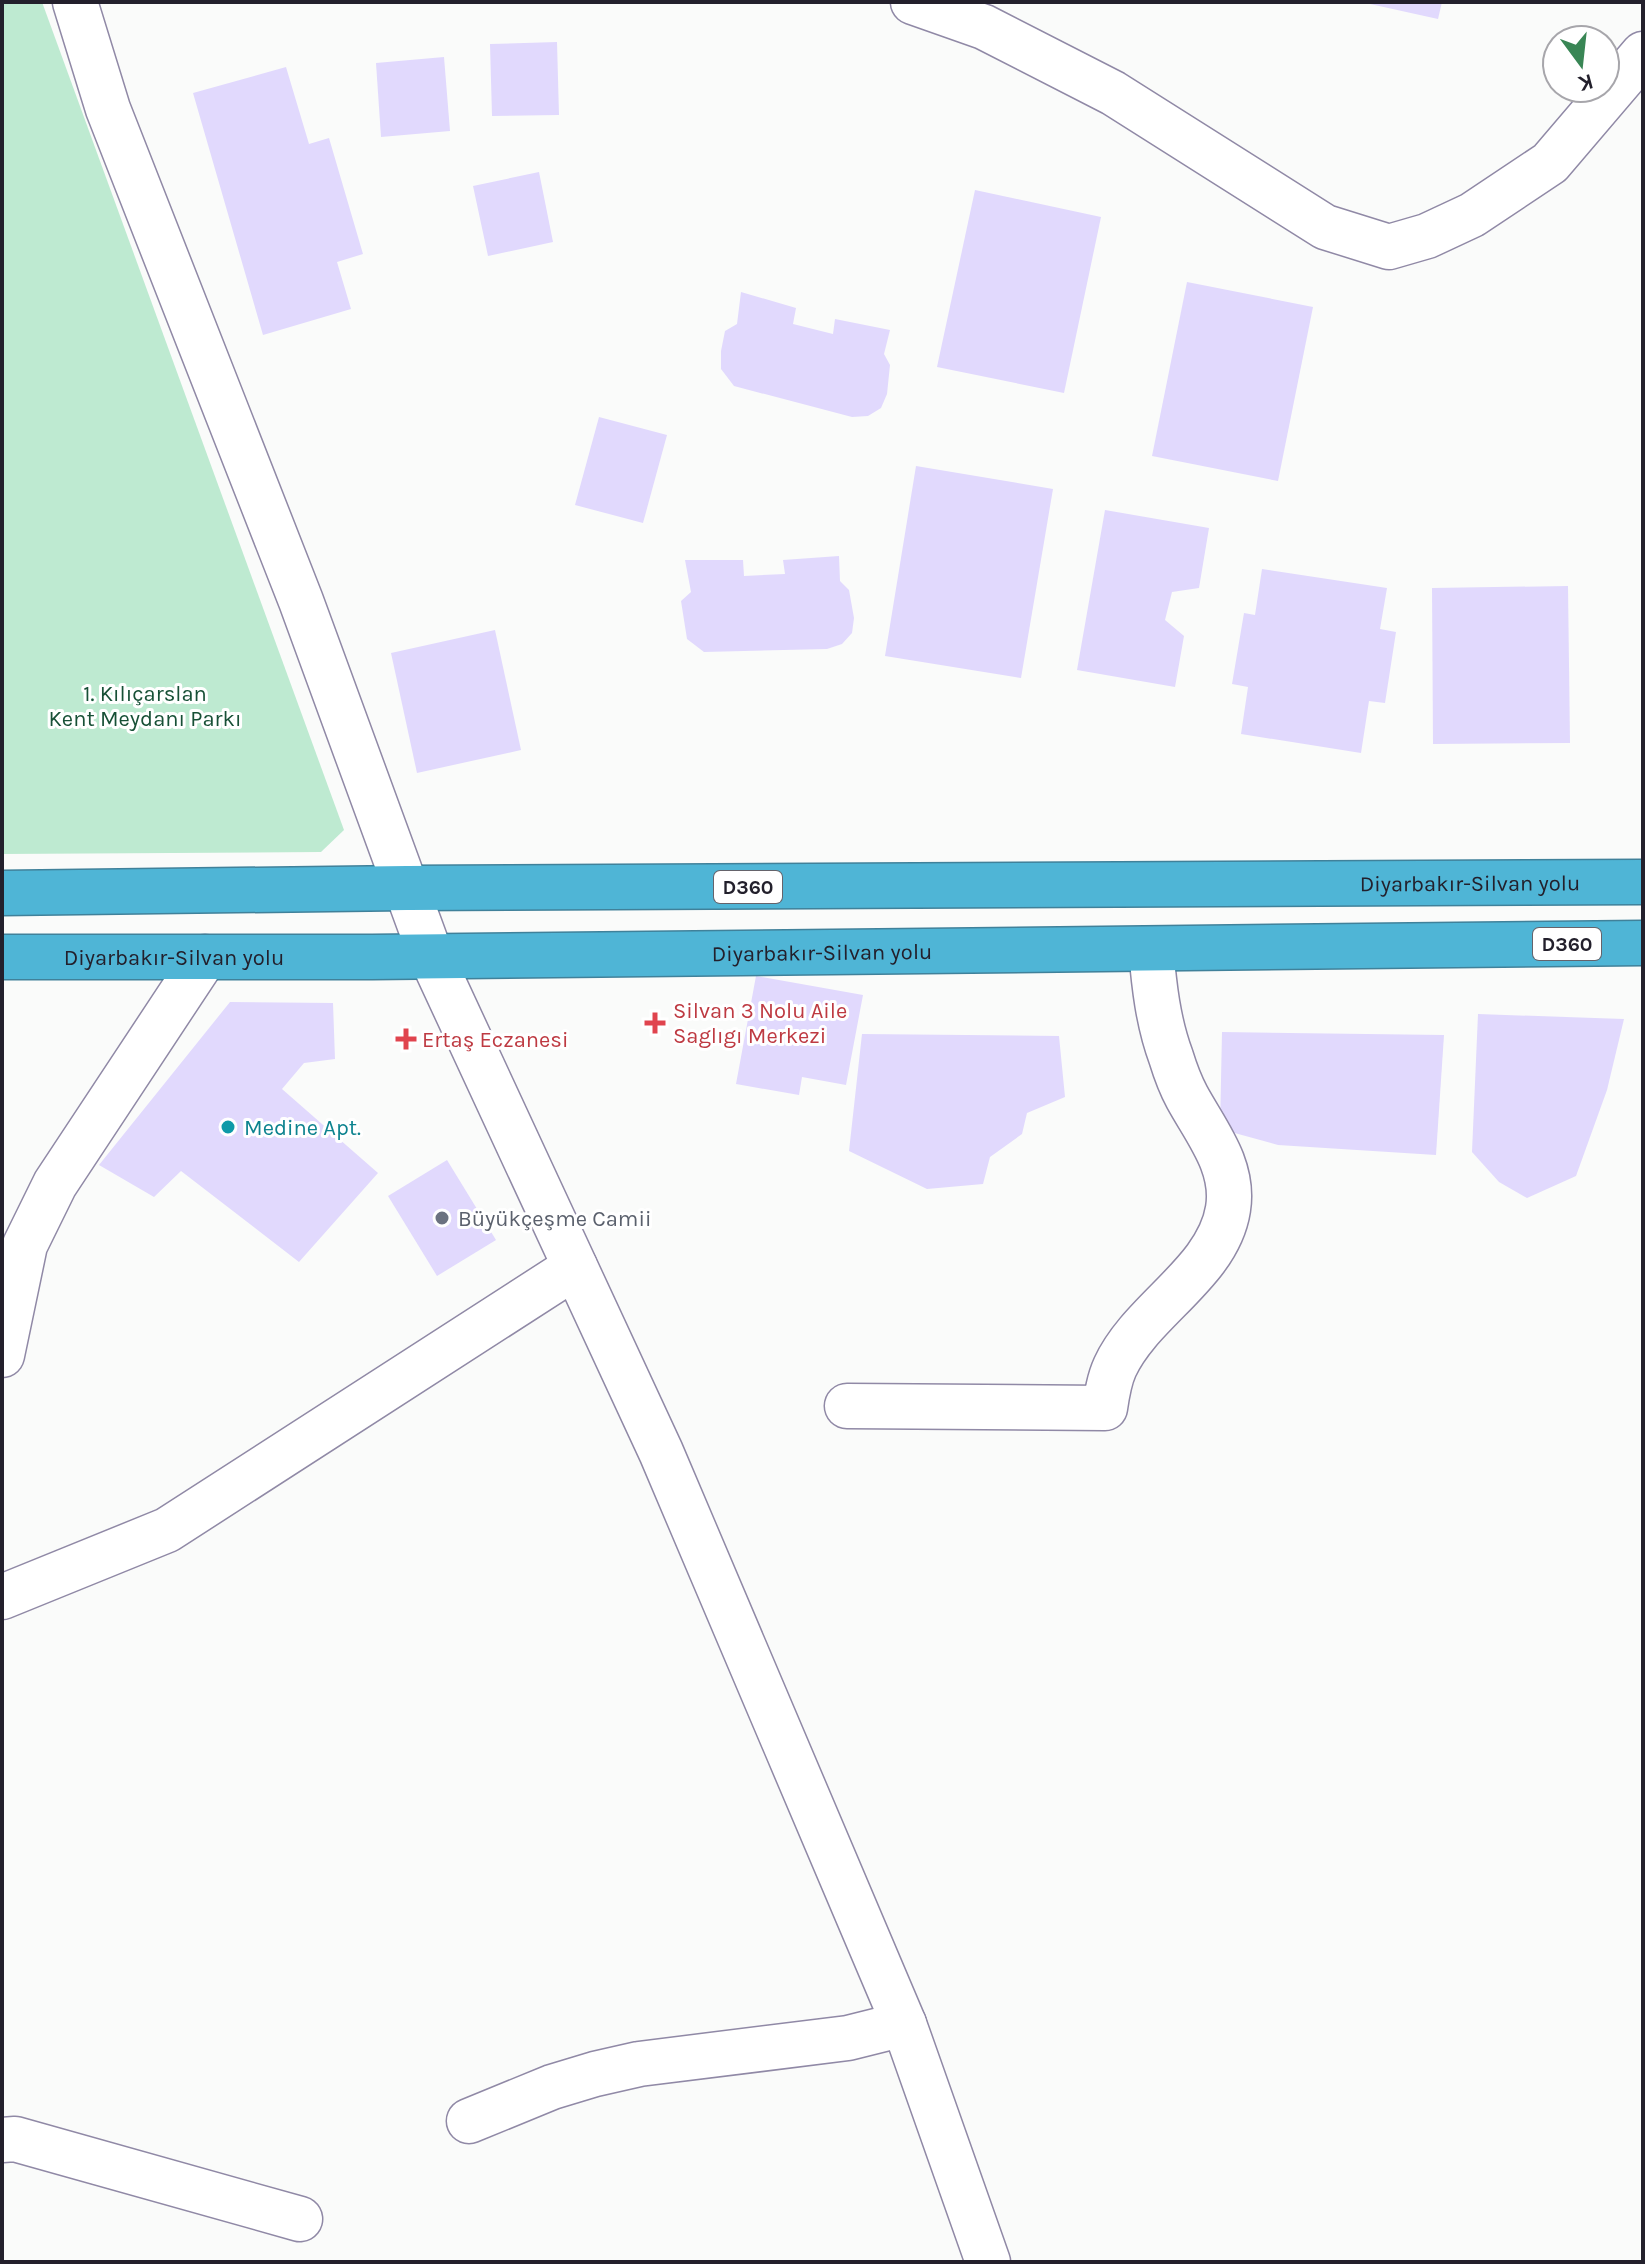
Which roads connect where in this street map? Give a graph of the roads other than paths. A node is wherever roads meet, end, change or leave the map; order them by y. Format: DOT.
graph roads {
  1 [pos="75,2"];
  2 [pos="913,2"];
  3 [pos="1643,54"];
  4 [pos="1643,882"];
  5 [pos="407,888"];
  6 [pos="2,893"];
  7 [pos="1643,943"];
  8 [pos="1151,949"];
  9 [pos="431,956"];
  10 [pos="2,957"];
  11 [pos="205,957"];
  12 [pos="575,1267"];
  13 [pos="2,1355"];
  14 [pos="847,1406"];
  15 [pos="2,1597"];
  16 [pos="904,2024"];
  17 [pos="469,2121"];
  18 [pos="2,2140"];
  19 [pos="300,2219"];
  20 [pos="988,2262"];
  1 -- 5 [label="street"];
  2 -- 3 [label="street"];
  4 -- 5 [label="highway, Diyarbakır-Silvan yolu / D360"];
  5 -- 6 [label="highway, Diyarbakır-Silvan yolu / D360"];
  5 -- 9 [label="street"];
  7 -- 8 [label="highway, Diyarbakır-Silvan yolu / D360"];
  8 -- 9 [label="highway, Diyarbakır-Silvan yolu / D360"];
  8 -- 14 [label="street"];
  9 -- 11 [label="highway, Diyarbakır-Silvan yolu / D360"];
  9 -- 12 [label="street"];
  10 -- 11 [label="highway, Diyarbakır-Silvan yolu / D360"];
  11 -- 13 [label="street"];
  12 -- 15 [label="street"];
  12 -- 16 [label="street"];
  16 -- 17 [label="street"];
  16 -- 20 [label="street"];
  18 -- 19 [label="street"];
}
